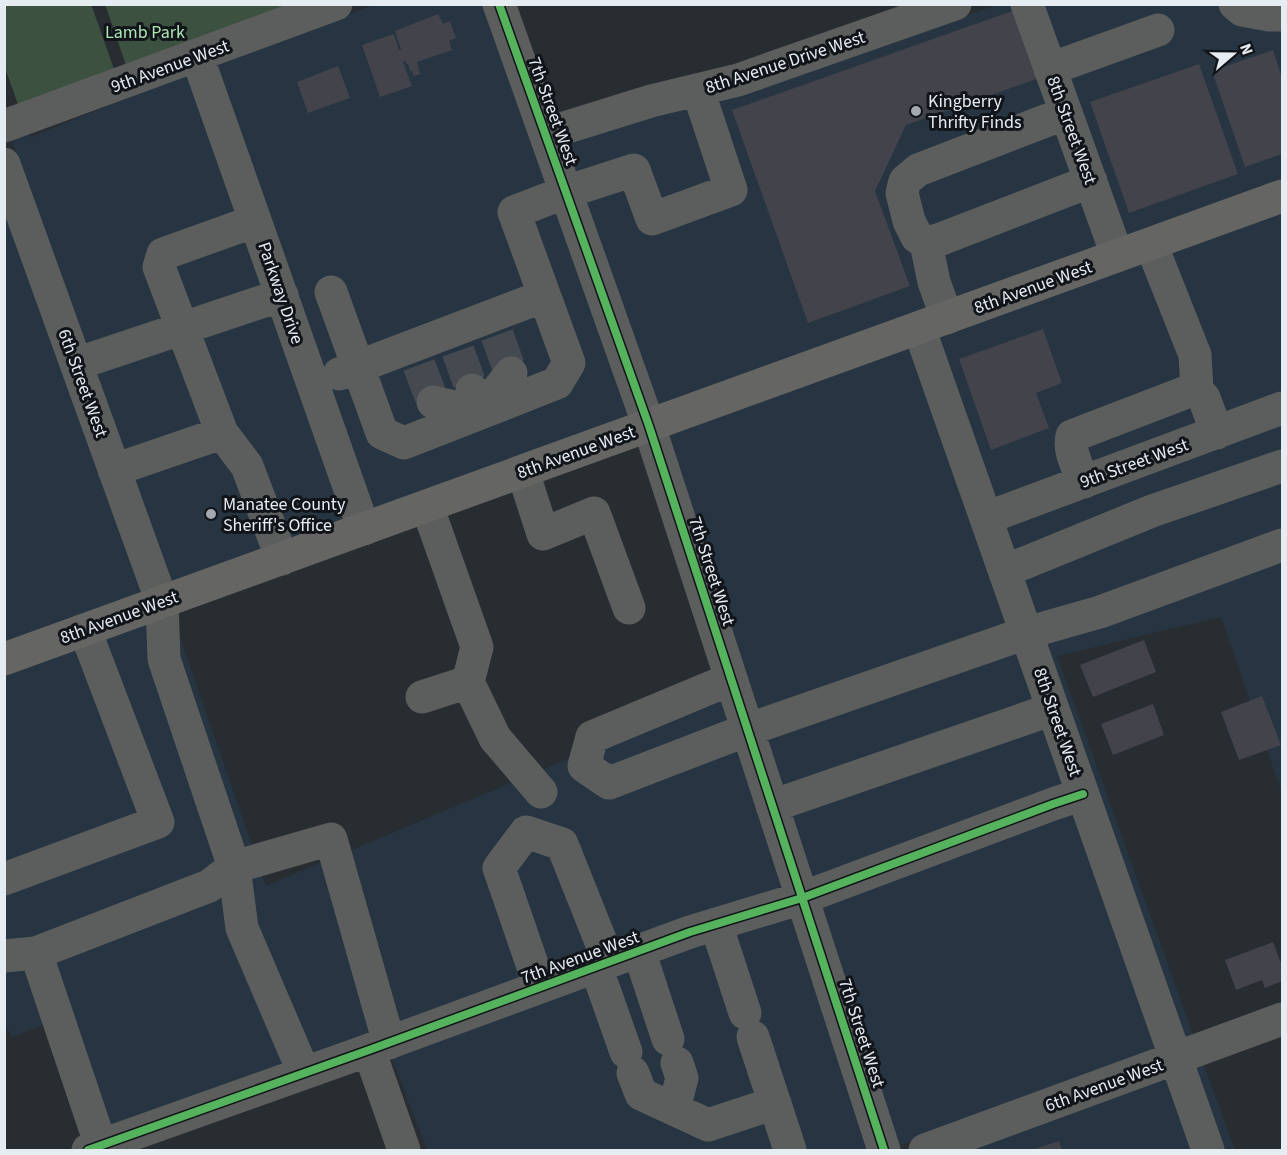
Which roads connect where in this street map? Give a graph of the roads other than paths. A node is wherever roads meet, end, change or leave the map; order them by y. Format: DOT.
graph roads {
  1 [pos="336,4"];
  2 [pos="499,4"];
  3 [pos="955,4"];
  4 [pos="1027,4"];
  5 [pos="1235,4"];
  6 [pos="1282,15"];
  7 [pos="1158,30"];
  8 [pos="197,56"];
  9 [pos="1050,69"];
  10 [pos="698,90"];
  11 [pos="1066,113"];
  12 [pos="4,126"];
  13 [pos="545,134"];
  14 [pos="4,164"];
  15 [pos="1091,181"];
  16 [pos="566,192"];
  17 [pos="1282,196"];
  18 [pos="255,221"];
  19 [pos="926,243"];
  20 [pos="1151,244"];
  21 [pos="1118,255"];
  22 [pos="331,292"];
  23 [pos="282,295"];
  24 [pos="544,296"];
  25 [pos="933,323"];
  26 [pos="183,329"];
  27 [pos="497,335"];
  28 [pos="454,342"];
  29 [pos="76,364"];
  30 [pos="419,365"];
  31 [pos="358,367"];
  32 [pos="511,373"];
  33 [pos="313,384"];
  34 [pos="1197,390"];
  35 [pos="476,401"];
  36 [pos="433,402"];
  37 [pos="1282,408"];
  38 [pos="649,426"];
  39 [pos="222,433"];
  40 [pos="1217,433"];
  41 [pos="1282,466"];
  42 [pos="114,470"];
  43 [pos="523,472"];
  44 [pos="1084,482"];
  45 [pos="427,506"];
  46 [pos="986,518"];
  47 [pos="364,529"];
  48 [pos="1282,545"];
  49 [pos="282,559"];
  50 [pos="1005,571"];
  51 [pos="162,602"];
  52 [pos="629,608"];
  53 [pos="85,630"];
  54 [pos="1026,633"];
  55 [pos="4,658"];
  56 [pos="731,679"];
  57 [pos="468,682"];
  58 [pos="422,697"];
  59 [pos="1053,709"];
  60 [pos="747,730"];
  61 [pos="584,766"];
  62 [pos="541,792"];
  63 [pos="1083,794"];
  64 [pos="772,806"];
  65 [pos="526,832"];
  66 [pos="234,867"];
  67 [pos="4,879"];
  68 [pos="802,898"];
  69 [pos="716,924"];
  70 [pos="20,954"];
  71 [pos="615,960"];
  72 [pos="540,987"];
  73 [pos="1282,1019"];
  74 [pos="379,1046"];
  75 [pos="1175,1058"];
  76 [pos="304,1073"];
  77 [pos="775,1103"];
  78 [pos="674,1109"];
  79 [pos="94,1148"];
  80 [pos="404,1150"];
  81 [pos="790,1150"];
  82 [pos="884,1150"];
  83 [pos="925,1150"];
  84 [pos="1208,1150"];
  1 -- 8 [label="street, 9th Avenue West"];
  2 -- 13 [label="street, 7th Street West"];
  3 -- 10 [label="street, 8th Avenue Drive West"];
  4 -- 9 [label="street, 8th Street West"];
  5 -- 6 [label="street"];
  7 -- 9 [label="street"];
  8 -- 12 [label="street, 9th Avenue West"];
  8 -- 18 [label="street, Parkway Drive"];
  9 -- 11 [label="street, 8th Street West"];
  10 -- 13 [label="street, 8th Avenue Drive West"];
  10 -- 16 [label="street"];
  11 -- 15 [label="street, 8th Street West"];
  11 -- 19 [label="street"];
  13 -- 16 [label="street, 7th Street West"];
  14 -- 29 [label="street, 6th Street West"];
  15 -- 19 [label="street"];
  15 -- 21 [label="street, 8th Street West"];
  16 -- 24 [label="street"];
  16 -- 38 [label="street, 7th Street West"];
  17 -- 20 [label="main road, 8th Avenue West"];
  18 -- 23 [label="street, Parkway Drive"];
  18 -- 26 [label="street"];
  19 -- 25 [label="street, 8th Street West"];
  20 -- 21 [label="main road, 8th Avenue West"];
  20 -- 34 [label="street"];
  21 -- 25 [label="main road, 8th Avenue West"];
  22 -- 31 [label="street"];
  23 -- 26 [label="street"];
  23 -- 33 [label="street, Parkway Drive"];
  24 -- 28 [label="street"];
  24 -- 35 [label="street"];
  25 -- 38 [label="main road, 8th Avenue West"];
  25 -- 46 [label="street, 8th Street West"];
  26 -- 29 [label="street"];
  26 -- 39 [label="street"];
  27 -- 28 [label="street"];
  28 -- 30 [label="street"];
  28 -- 31 [label="street"];
  29 -- 42 [label="street, 6th Street West"];
  31 -- 33 [label="street"];
  31 -- 35 [label="street"];
  32 -- 35 [label="street"];
  33 -- 47 [label="street, Parkway Drive"];
  34 -- 40 [label="street"];
  34 -- 44 [label="street"];
  35 -- 36 [label="street"];
  37 -- 40 [label="street, 9th Street West"];
  38 -- 43 [label="main road, 8th Avenue West"];
  38 -- 56 [label="street, 7th Street West"];
  39 -- 42 [label="street"];
  39 -- 49 [label="street"];
  40 -- 44 [label="street, 9th Street West"];
  41 -- 50 [label="street"];
  42 -- 51 [label="street, 6th Street West"];
  43 -- 45 [label="main road, 8th Avenue West"];
  43 -- 52 [label="street"];
  44 -- 46 [label="street, 9th Street West"];
  45 -- 47 [label="main road, 8th Avenue West"];
  45 -- 57 [label="street"];
  46 -- 50 [label="street, 8th Street West"];
  47 -- 49 [label="main road, 8th Avenue West"];
  48 -- 54 [label="street"];
  49 -- 51 [label="main road, 8th Avenue West"];
  50 -- 54 [label="street, 8th Street West"];
  51 -- 53 [label="main road, 8th Avenue West"];
  51 -- 66 [label="street, 6th Street West"];
  53 -- 55 [label="main road, 8th Avenue West"];
  53 -- 67 [label="street"];
  54 -- 59 [label="street, 8th Street West"];
  54 -- 60 [label="street"];
  56 -- 60 [label="street, 7th Street West"];
  56 -- 61 [label="street"];
  57 -- 58 [label="street"];
  57 -- 62 [label="street"];
  59 -- 63 [label="street, 8th Street West"];
  59 -- 64 [label="street"];
  60 -- 61 [label="street"];
  60 -- 64 [label="street, 7th Street West"];
  61 -- 62 [label="street"];
  62 -- 65 [label="street"];
  63 -- 68 [label="street, 7th Avenue West"];
  63 -- 75 [label="street, 8th Street West"];
  64 -- 68 [label="street, 7th Street West"];
  65 -- 71 [label="street"];
  65 -- 72 [label="street"];
  66 -- 70 [label="street"];
  66 -- 74 [label="street"];
  66 -- 76 [label="street, 6th Street West"];
  68 -- 69 [label="street, 7th Avenue West"];
  68 -- 82 [label="street, 7th Street West"];
  69 -- 71 [label="street, 7th Avenue West"];
  69 -- 77 [label="street"];
  70 -- 79 [label="street"];
  71 -- 72 [label="street, 7th Avenue West"];
  71 -- 78 [label="street"];
  71 -- 78 [label="street"];
  72 -- 74 [label="street, 7th Avenue West"];
  73 -- 75 [label="street, 6th Avenue West"];
  74 -- 76 [label="street, 7th Avenue West"];
  74 -- 80 [label="street"];
  75 -- 83 [label="street, 6th Avenue West"];
  75 -- 84 [label="street, 8th Street West"];
  76 -- 79 [label="street, 7th Avenue West"];
  77 -- 78 [label="street"];
  77 -- 81 [label="street"];
}
